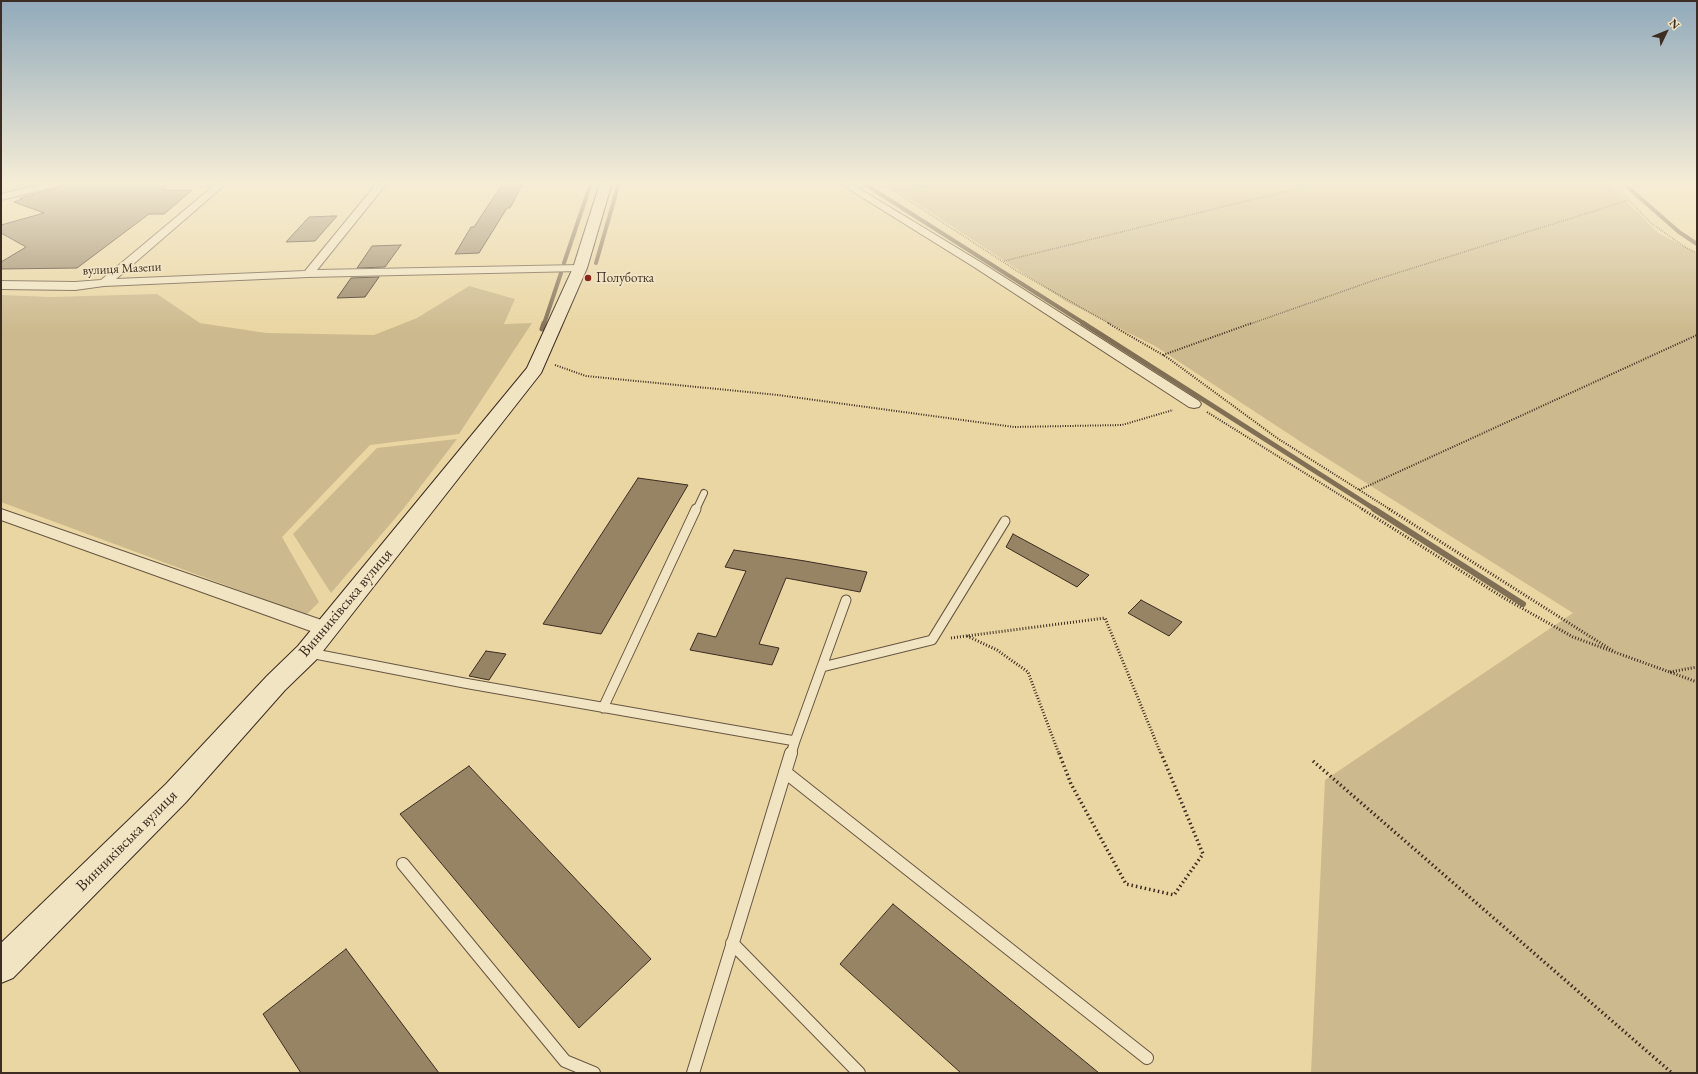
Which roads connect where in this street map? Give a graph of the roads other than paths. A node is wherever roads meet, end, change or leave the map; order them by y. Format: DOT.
graph roads {
  1 [pos="163,233"];
  2 [pos="341,233"];
  3 [pos="591,233"];
  4 [pos="926,233"];
  5 [pos="580,268"];
  6 [pos="308,274"];
  7 [pos="104,283"];
  8 [pos="1,285"];
  9 [pos="1194,404"];
  10 [pos="704,492"];
  11 [pos="1,514"];
  12 [pos="1005,521"];
  13 [pos="846,600"];
  14 [pos="326,629"];
  15 [pos="307,653"];
  16 [pos="822,667"];
  17 [pos="603,708"];
  18 [pos="794,741"];
  19 [pos="785,772"];
  20 [pos="404,864"];
  21 [pos="732,943"];
  22 [pos="1,966"];
  23 [pos="1147,1058"];
  24 [pos="594,1073"];
  25 [pos="692,1073"];
  26 [pos="859,1073"];
  1 -- 7 [label="street"];
  2 -- 6 [label="street"];
  3 -- 5 [label="main road, Винниківська вулиця"];
  4 -- 9 [label="street"];
  5 -- 6 [label="street, вулиця Мазепи"];
  5 -- 14 [label="main road, Винниківська вулиця"];
  6 -- 7 [label="street, вулиця Мазепи"];
  7 -- 8 [label="street, вулиця Мазепи"];
  10 -- 17 [label="lane"];
  11 -- 14 [label="street"];
  12 -- 16 [label="lane"];
  13 -- 16 [label="lane"];
  14 -- 15 [label="main road, Винниківська вулиця"];
  15 -- 17 [label="lane"];
  15 -- 22 [label="main road, Винниківська вулиця"];
  16 -- 18 [label="lane"];
  17 -- 18 [label="lane"];
  18 -- 19 [label="lane"];
  19 -- 21 [label="lane"];
  19 -- 23 [label="lane"];
  20 -- 24 [label="lane"];
  21 -- 25 [label="lane"];
  21 -- 26 [label="lane"];
}
